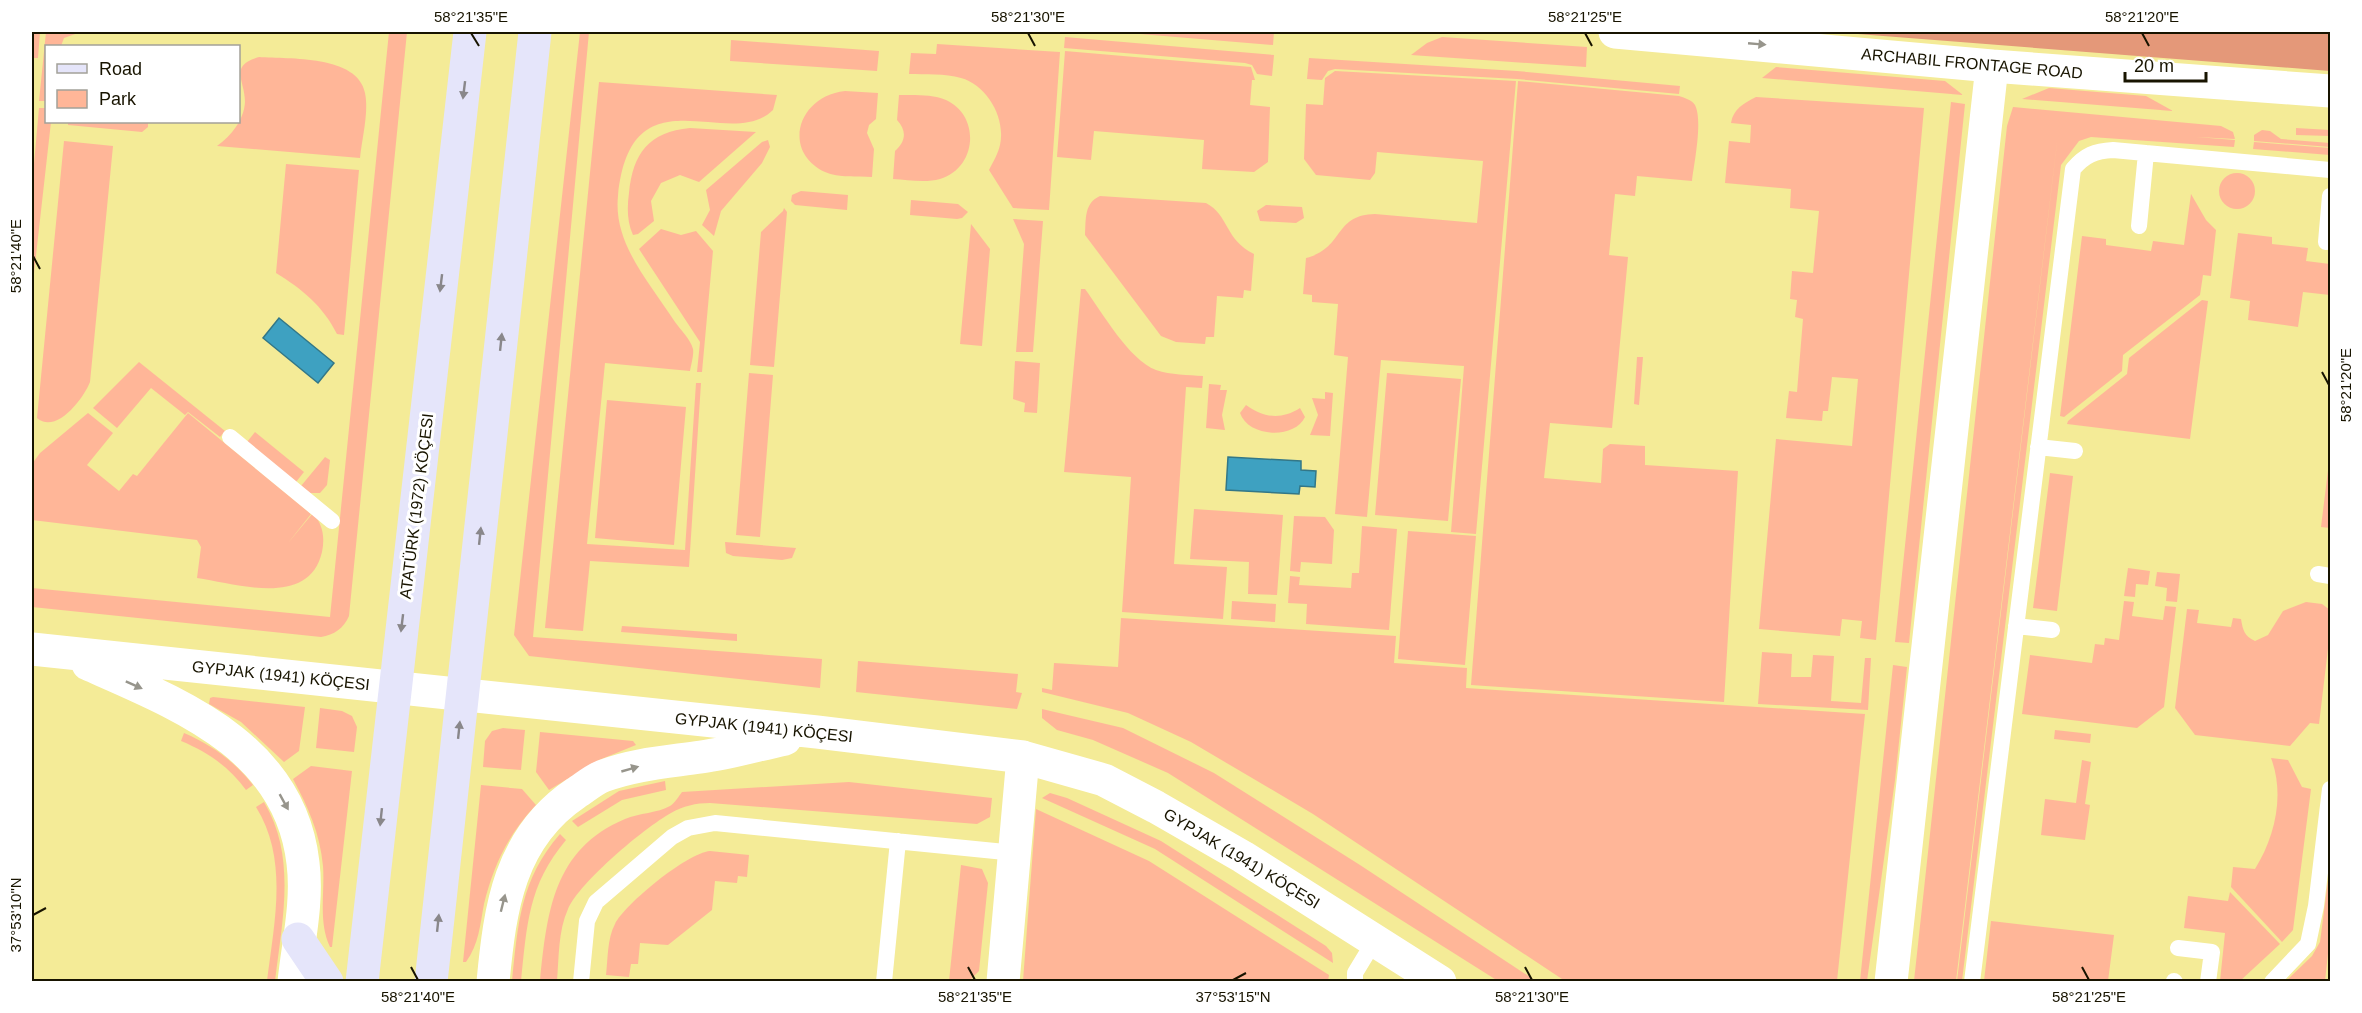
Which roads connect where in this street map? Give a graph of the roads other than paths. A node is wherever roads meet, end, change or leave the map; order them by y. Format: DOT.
graph roads {
  1 [pos="470,32"];
  2 [pos="535,32"];
  3 [pos="1615,32"];
  4 [pos="1992,66"];
  5 [pos="2331,91"];
  6 [pos="2146,153"];
  7 [pos="2331,170"];
  8 [pos="2331,196"];
  9 [pos="2139,226"];
  10 [pos="2326,243"];
  11 [pos="230,437"];
  12 [pos="2038,447"];
  13 [pos="2075,452"];
  14 [pos="332,521"];
  15 [pos="2016,626"];
  16 [pos="2052,630"];
  17 [pos="47,650"];
  18 [pos="395,687"];
  19 [pos="463,693"];
  20 [pos="817,732"];
  21 [pos="1023,757"];
  22 [pos="2331,789"];
  23 [pos="898,841"];
  24 [pos="1015,853"];
  25 [pos="298,939"];
  26 [pos="1375,940"];
  27 [pos="2178,948"];
  28 [pos="294,981"];
  29 [pos="327,981"];
  30 [pos="362,981"];
  31 [pos="431,981"];
  32 [pos="493,981"];
  33 [pos="581,981"];
  34 [pos="884,981"];
  35 [pos="1003,981"];
  36 [pos="1355,981"];
  37 [pos="1440,981"];
  38 [pos="1892,981"];
  39 [pos="1972,981"];
  40 [pos="2208,981"];
  41 [pos="2272,981"];
  1 -- 18 [label="main road, ATATÜRK (1972) KÖÇESI, one-way"];
  19 -- 2 [label="main road, one-way"];
  3 -- 4 [label="street, ARCHABIL FRONTAGE ROAD, one-way"];
  4 -- 5 [label="street, ARCHABIL FRONTAGE ROAD"];
  4 -- 38 [label="street"];
  6 -- 7 [label="lane"];
  6 -- 9 [label="lane"];
  6 -- 12 [label="lane"];
  8 -- 10 [label="lane"];
  11 -- 14 [label="lane"];
  12 -- 13 [label="lane"];
  12 -- 15 [label="lane"];
  15 -- 16 [label="lane"];
  15 -- 39 [label="lane"];
  17 -- 18 [label="street, GYPJAK (1941) KÖÇESI"];
  17 -- 25 [label="street, one-way"];
  18 -- 19 [label="street, GYPJAK (1941) KÖÇESI"];
  18 -- 30 [label="main road, ATATÜRK (1972) KÖÇESI, one-way"];
  19 -- 20 [label="street, GYPJAK (1941) KÖÇESI"];
  31 -- 19 [label="main road, one-way"];
  20 -- 21 [label="street, GYPJAK (1941) KÖÇESI"];
  32 -- 20 [label="street, one-way"];
  21 -- 24 [label="street"];
  21 -- 26 [label="street, GYPJAK (1941) KÖÇESI"];
  22 -- 41 [label="lane"];
  23 -- 24 [label="lane"];
  23 -- 33 [label="lane"];
  23 -- 34 [label="lane"];
  24 -- 35 [label="street"];
  25 -- 28 [label="street"];
  25 -- 29 [label="main road"];
  26 -- 36 [label="lane"];
  26 -- 37 [label="street, GYPJAK (1941) KÖÇESI"];
  27 -- 40 [label="lane"];
}
